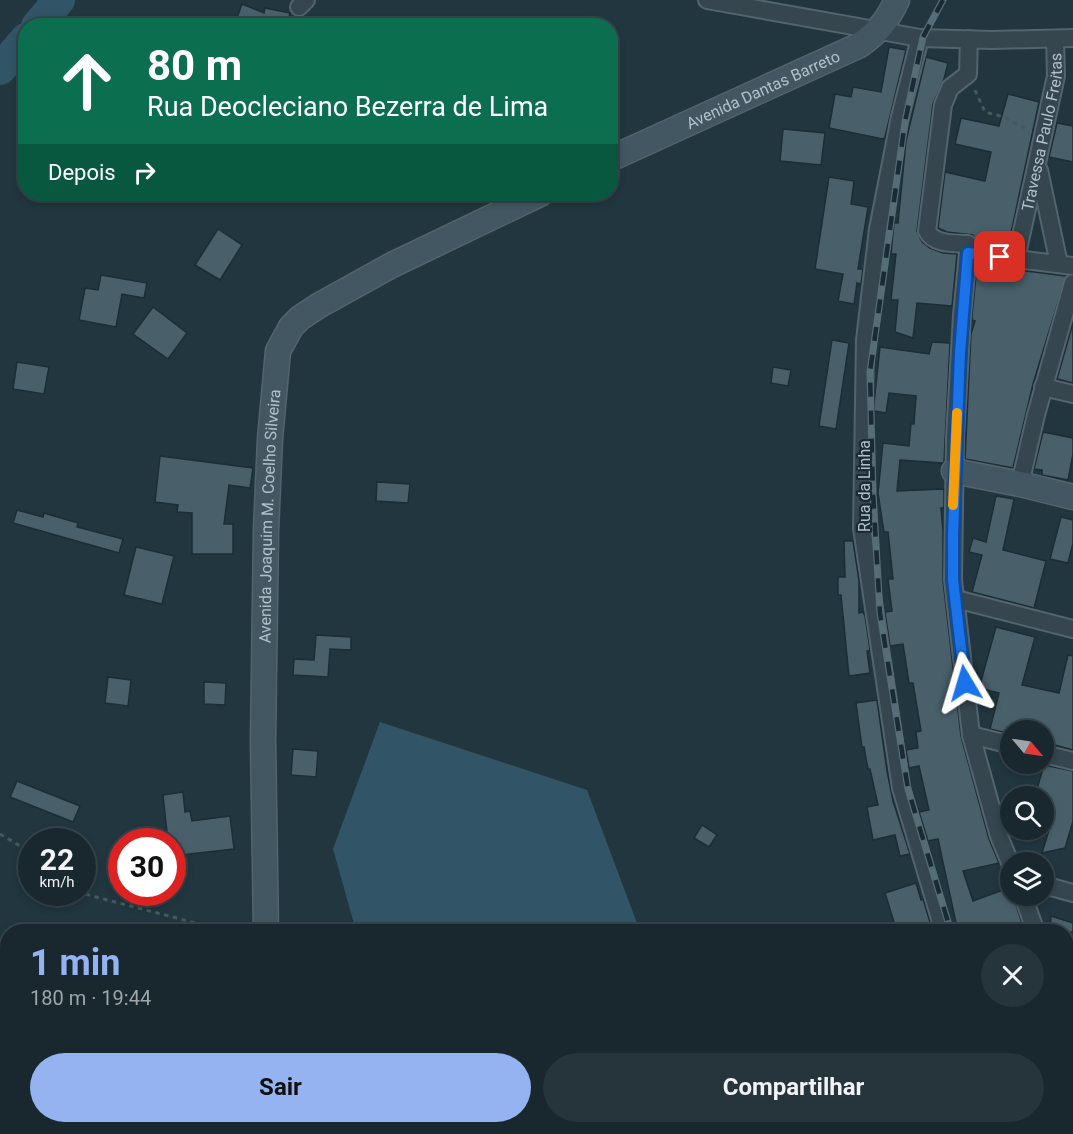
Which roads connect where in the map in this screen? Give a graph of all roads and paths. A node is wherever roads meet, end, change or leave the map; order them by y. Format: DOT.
graph roads {
  1 [pos="707,0"];
  2 [pos="897,0"];
  3 [pos="878,31"];
  4 [pos="920,38"];
  5 [pos="1073,38"];
  6 [pos="969,39"];
  7 [pos="1055,39"];
  8 [pos="968,74"];
  9 [pos="1041,140"];
  10 [pos="618,155"];
  11 [pos="1038,163"];
  12 [pos="525,201"];
  13 [pos="968,253"];
  14 [pos="1016,259"];
  15 [pos="1066,265"];
  16 [pos="1073,283"];
  17 [pos="1043,387"];
  18 [pos="1073,394"];
  19 [pos="954,471"];
  20 [pos="1020,484"];
  21 [pos="1073,497"];
  22 [pos="956,599"];
  23 [pos="1073,629"];
  24 [pos="971,735"];
  25 [pos="1000,742"];
  26 [pos="1054,757"];
  27 [pos="1073,762"];
  28 [pos="0,834"];
  29 [pos="18,845"];
  30 [pos="1006,852"];
  31 [pos="1054,888"];
  32 [pos="1073,893"];
  33 [pos="96,897"];
  34 [pos="1027,906"];
  35 [pos="199,924"];
  36 [pos="266,924"];
  37 [pos="942,924"];
  38 [pos="1033,924"];
  1 -- 3 [label="street"];
  2 -- 3 [label="main road, Avenida Dantas Barreto"];
  3 -- 4 [label="street"];
  3 -- 10 [label="main road, Avenida Dantas Barreto"];
  4 -- 6 [label="street"];
  4 -- 37 [label="street, Rua da Linha"];
  5 -- 7 [label="street"];
  6 -- 7 [label="street"];
  6 -- 8 [label="street"];
  7 -- 9 [label="street, Travessa Paulo Freitas"];
  8 -- 9 [label="path"];
  8 -- 13 [label="street"];
  9 -- 11 [label="street, Travessa Paulo Freitas"];
  11 -- 14 [label="street, Travessa Paulo Freitas"];
  11 -- 15 [label="street"];
  12 -- 36 [label="main road, Avenida Joaquim M. Coelho Silveira"];
  13 -- 14 [label="street"];
  13 -- 19 [label="street"];
  14 -- 15 [label="street"];
  16 -- 17 [label="street"];
  17 -- 18 [label="street"];
  17 -- 20 [label="street"];
  19 -- 20 [label="main road"];
  19 -- 22 [label="street"];
  20 -- 21 [label="main road"];
  22 -- 23 [label="street"];
  22 -- 24 [label="street"];
  24 -- 25 [label="street"];
  24 -- 30 [label="street"];
  26 -- 27 [label="street"];
  28 -- 29 [label="path"];
  31 -- 32 [label="street"];
  33 -- 35 [label="path"];
  34 -- 38 [label="street"];
}
